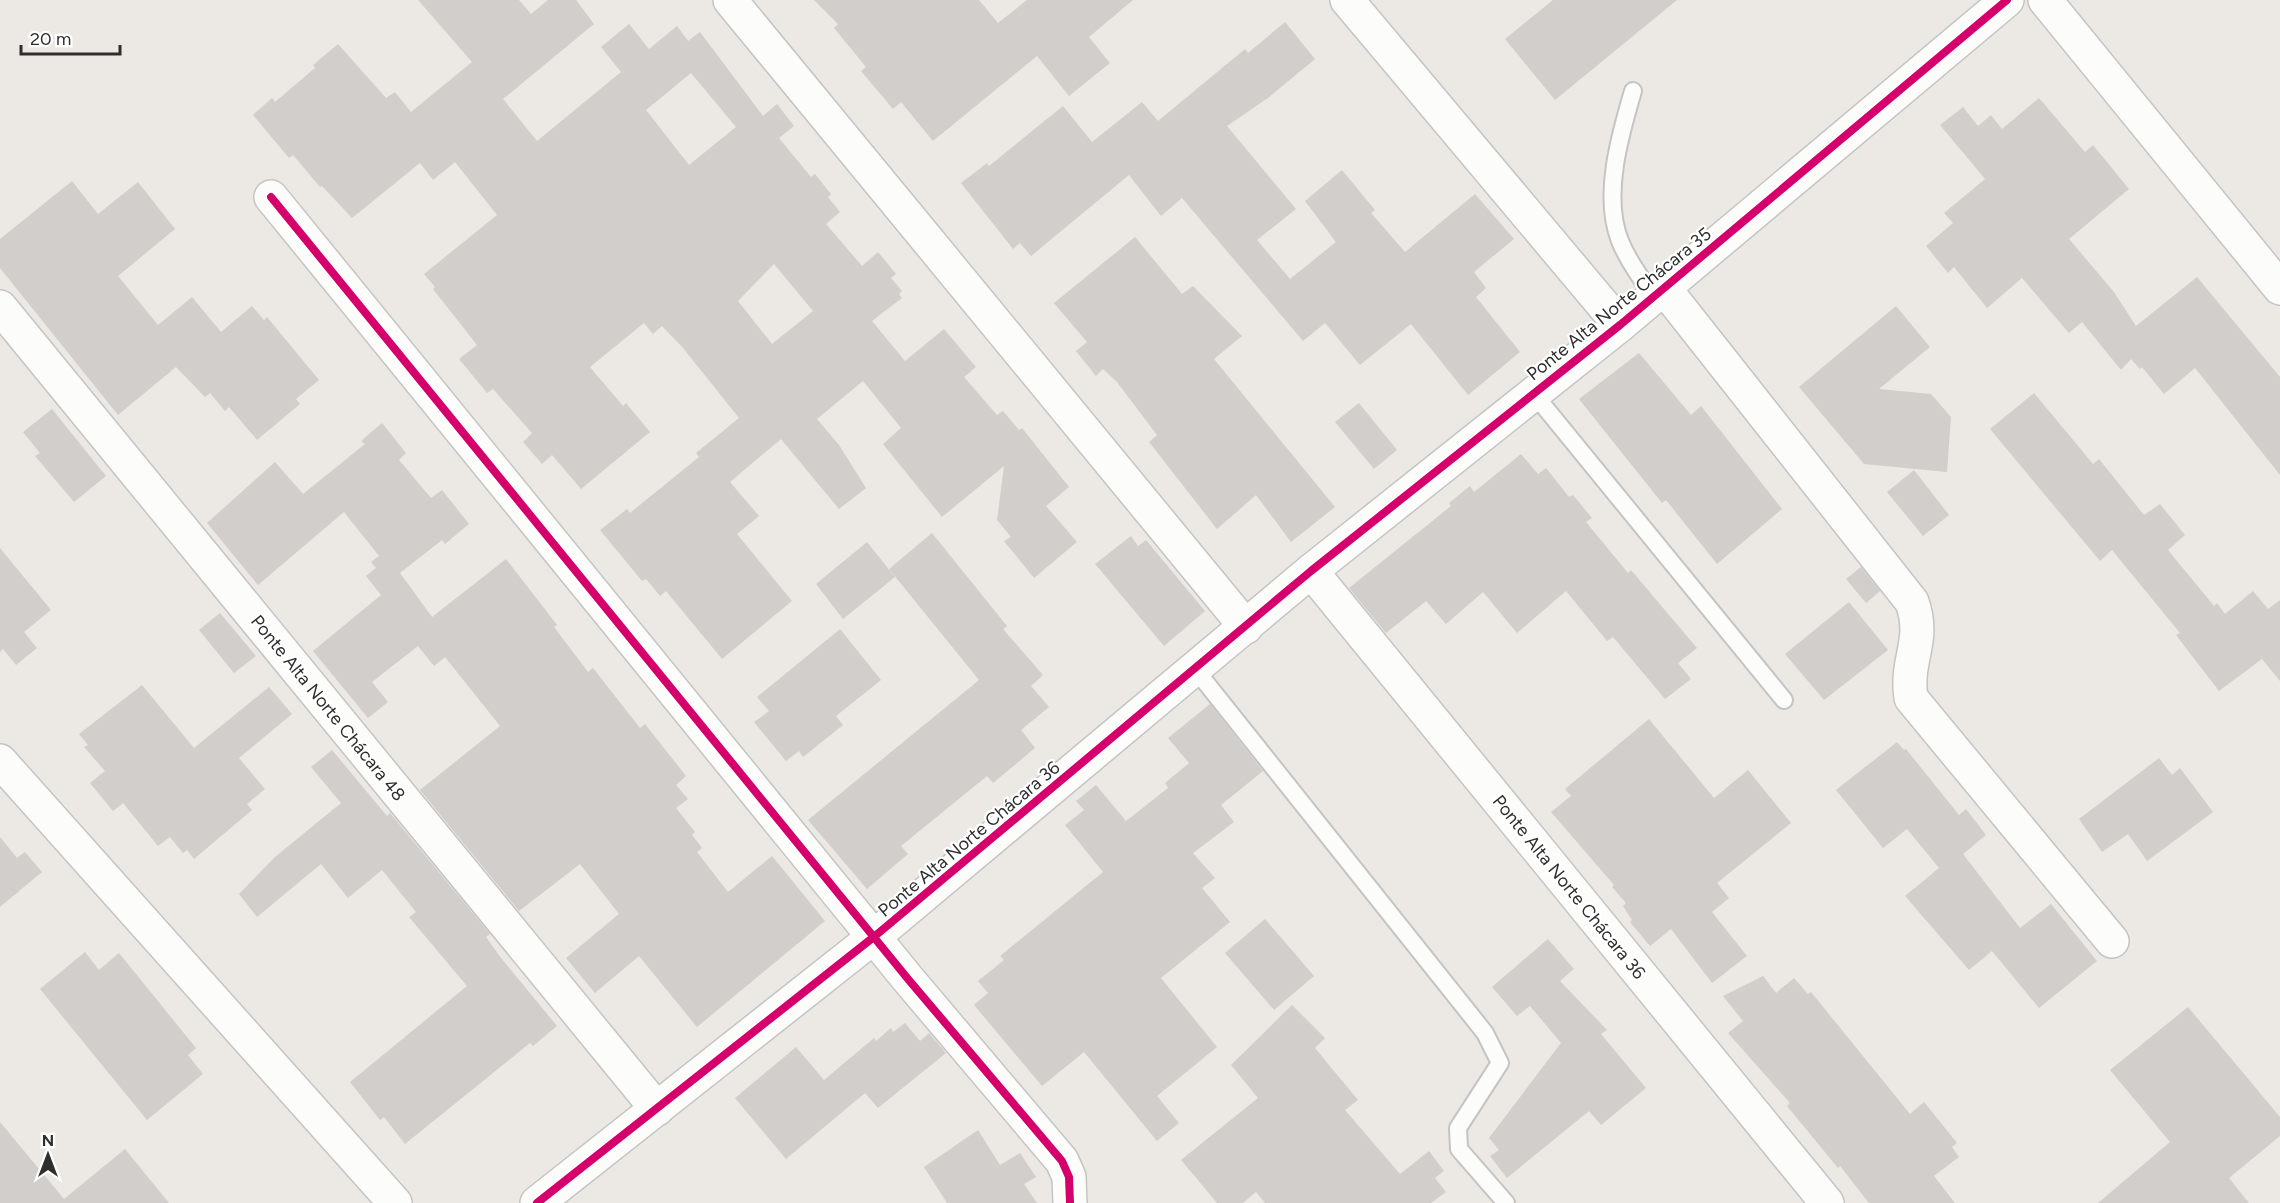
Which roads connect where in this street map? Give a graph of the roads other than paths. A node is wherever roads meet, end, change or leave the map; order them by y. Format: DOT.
graph roads {
  1 [pos="730,0"];
  2 [pos="1347,0"];
  3 [pos="2007,0"];
  4 [pos="2045,0"];
  5 [pos="1633,91"];
  6 [pos="271,196"];
  7 [pos="2280,288"];
  8 [pos="1659,292"];
  9 [pos="0,307"];
  10 [pos="1620,325"];
  11 [pos="1534,394"];
  12 [pos="1311,571"];
  13 [pos="1246,627"];
  14 [pos="1195,669"];
  15 [pos="1784,700"];
  16 [pos="0,761"];
  17 [pos="875,936"];
  18 [pos="2112,941"];
  19 [pos="657,1109"];
  20 [pos="395,1203"];
  21 [pos="537,1203"];
  22 [pos="1070,1203"];
  23 [pos="1506,1203"];
  24 [pos="1827,1203"];
  1 -- 13 [label="street"];
  2 -- 10 [label="street"];
  3 -- 8 [label="street, Ponte Alta Norte Chácara 35"];
  4 -- 7 [label="street"];
  5 -- 8 [label="lane"];
  6 -- 17 [label="street"];
  8 -- 10 [label="street, Ponte Alta Norte Chácara 35"];
  8 -- 18 [label="street"];
  9 -- 19 [label="street, Ponte Alta Norte Chácara 48"];
  10 -- 11 [label="street, Ponte Alta Norte Chácara 35"];
  11 -- 12 [label="street, Ponte Alta Norte Chácara 35"];
  11 -- 15 [label="lane"];
  12 -- 13 [label="street, Ponte Alta Norte Chácara 35"];
  12 -- 24 [label="street, Ponte Alta Norte Chácara 36"];
  13 -- 14 [label="street, Ponte Alta Norte Chácara 36"];
  14 -- 17 [label="street, Ponte Alta Norte Chácara 36"];
  14 -- 23 [label="lane"];
  16 -- 20 [label="street"];
  17 -- 19 [label="street, Ponte Alta Norte Chácara 36"];
  17 -- 22 [label="street"];
  19 -- 21 [label="street, Ponte Alta Norte Chácara 36"];
}
